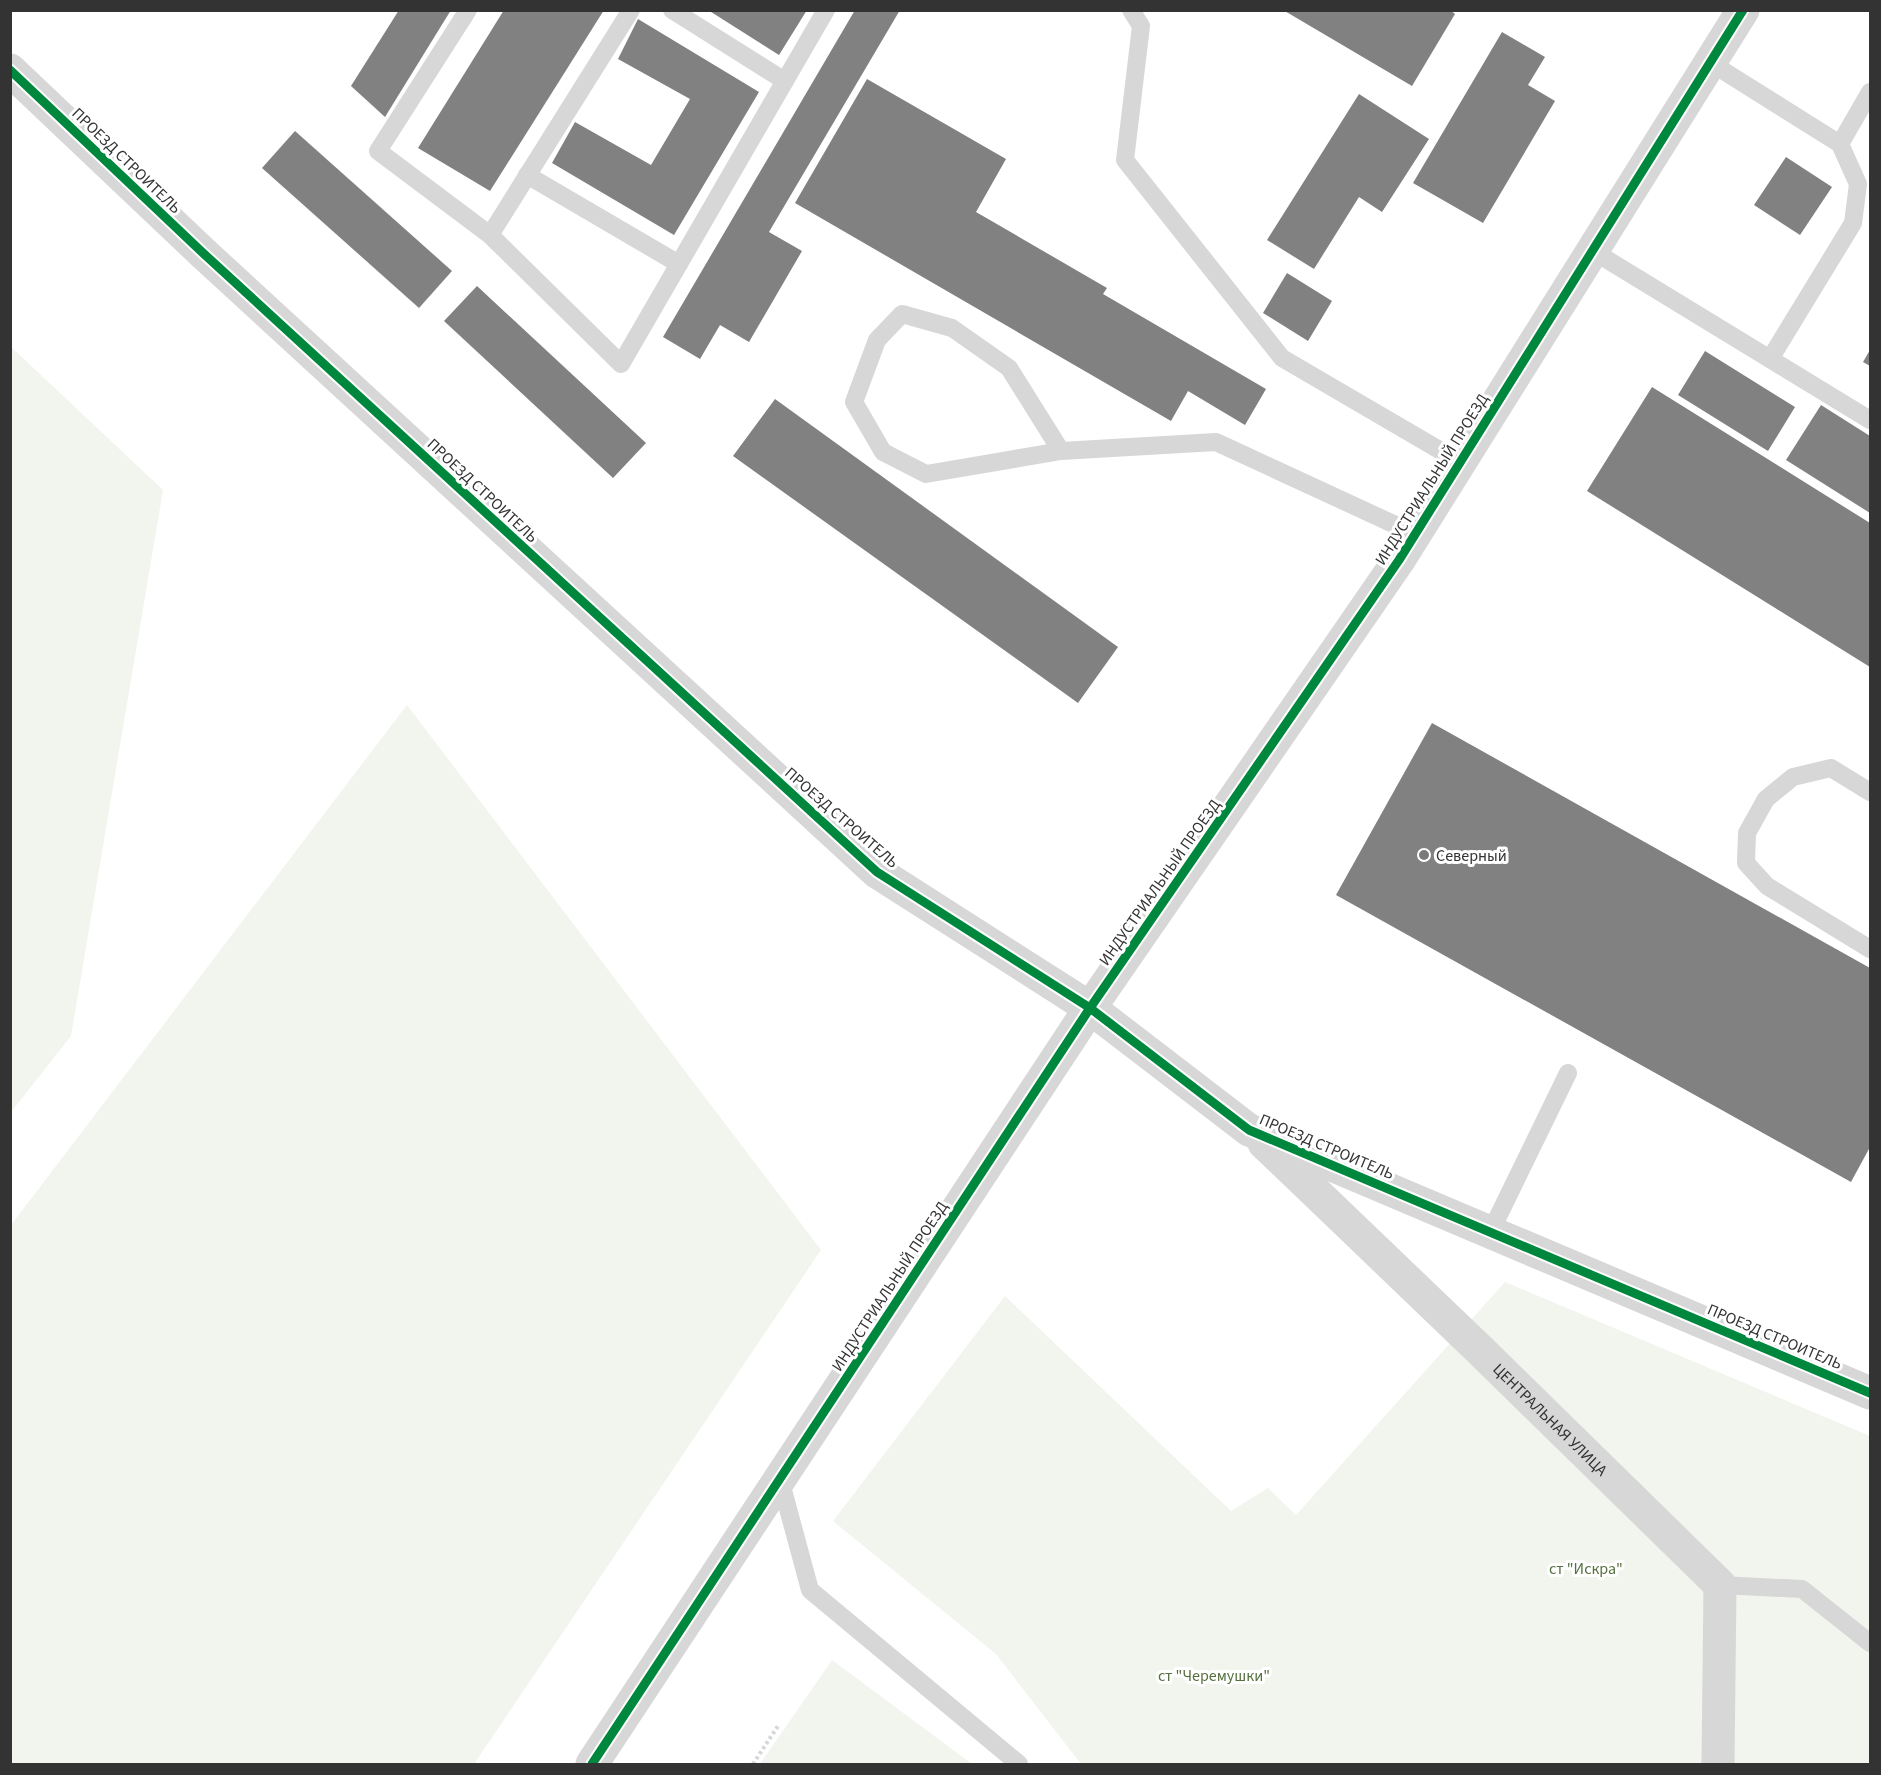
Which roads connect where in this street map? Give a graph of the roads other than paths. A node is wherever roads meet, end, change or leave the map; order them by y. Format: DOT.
graph roads {
  1 [pos="468,10"];
  2 [pos="631,10"];
  3 [pos="672,10"];
  4 [pos="826,10"];
  5 [pos="1131,10"];
  6 [pos="1743,10"];
  7 [pos="1711,63"];
  8 [pos="10,70"];
  9 [pos="785,81"];
  10 [pos="1870,93"];
  11 [pos="1840,144"];
  12 [pos="527,175"];
  13 [pos="490,235"];
  14 [pos="1593,251"];
  15 [pos="679,264"];
  16 [pos="1770,359"];
  17 [pos="1870,420"];
  18 [pos="1061,451"];
  19 [pos="1460,462"];
  20 [pos="1415,534"];
  21 [pos="1870,792"];
  22 [pos="1870,949"];
  23 [pos="1090,1008"];
  24 [pos="1568,1073"];
  25 [pos="1249,1130"];
  26 [pos="1491,1231"];
  27 [pos="1870,1393"];
  28 [pos="780,1479"];
  29 [pos="1720,1585"];
  30 [pos="1870,1643"];
  31 [pos="592,1764"];
  32 [pos="1019,1764"];
  33 [pos="1719,1764"];
  1 -- 13 [label="lane"];
  2 -- 12 [label="lane"];
  3 -- 9 [label="lane"];
  4 -- 9 [label="lane"];
  5 -- 19 [label="lane"];
  6 -- 7 [label="street, ИНДУСТРИАЛЬНЫЙ ПРОЕЗД"];
  7 -- 11 [label="lane"];
  7 -- 14 [label="street, ИНДУСТРИАЛЬНЫЙ ПРОЕЗД"];
  8 -- 23 [label="street, ПРОЕЗД СТРОИТЕЛЬ"];
  9 -- 15 [label="lane"];
  10 -- 11 [label="lane"];
  11 -- 16 [label="lane"];
  12 -- 13 [label="lane"];
  12 -- 15 [label="lane"];
  13 -- 15 [label="lane"];
  14 -- 16 [label="lane"];
  14 -- 19 [label="street, ИНДУСТРИАЛЬНЫЙ ПРОЕЗД"];
  16 -- 17 [label="lane"];
  18 -- 18 [label="lane"];
  18 -- 20 [label="lane"];
  19 -- 20 [label="street, ИНДУСТРИАЛЬНЫЙ ПРОЕЗД"];
  20 -- 23 [label="street, ИНДУСТРИАЛЬНЫЙ ПРОЕЗД"];
  21 -- 22 [label="lane"];
  23 -- 25 [label="street, ПРОЕЗД СТРОИТЕЛЬ"];
  23 -- 28 [label="street, ИНДУСТРИАЛЬНЫЙ ПРОЕЗД"];
  24 -- 26 [label="lane"];
  25 -- 26 [label="street, ПРОЕЗД СТРОИТЕЛЬ"];
  25 -- 29 [label="street, ЦЕНТРАЛЬНАЯ УЛИЦА"];
  26 -- 27 [label="street, ПРОЕЗД СТРОИТЕЛЬ"];
  28 -- 31 [label="street, ИНДУСТРИАЛЬНЫЙ ПРОЕЗД"];
  28 -- 32 [label="lane"];
  29 -- 30 [label="lane"];
  29 -- 33 [label="street"];
}
